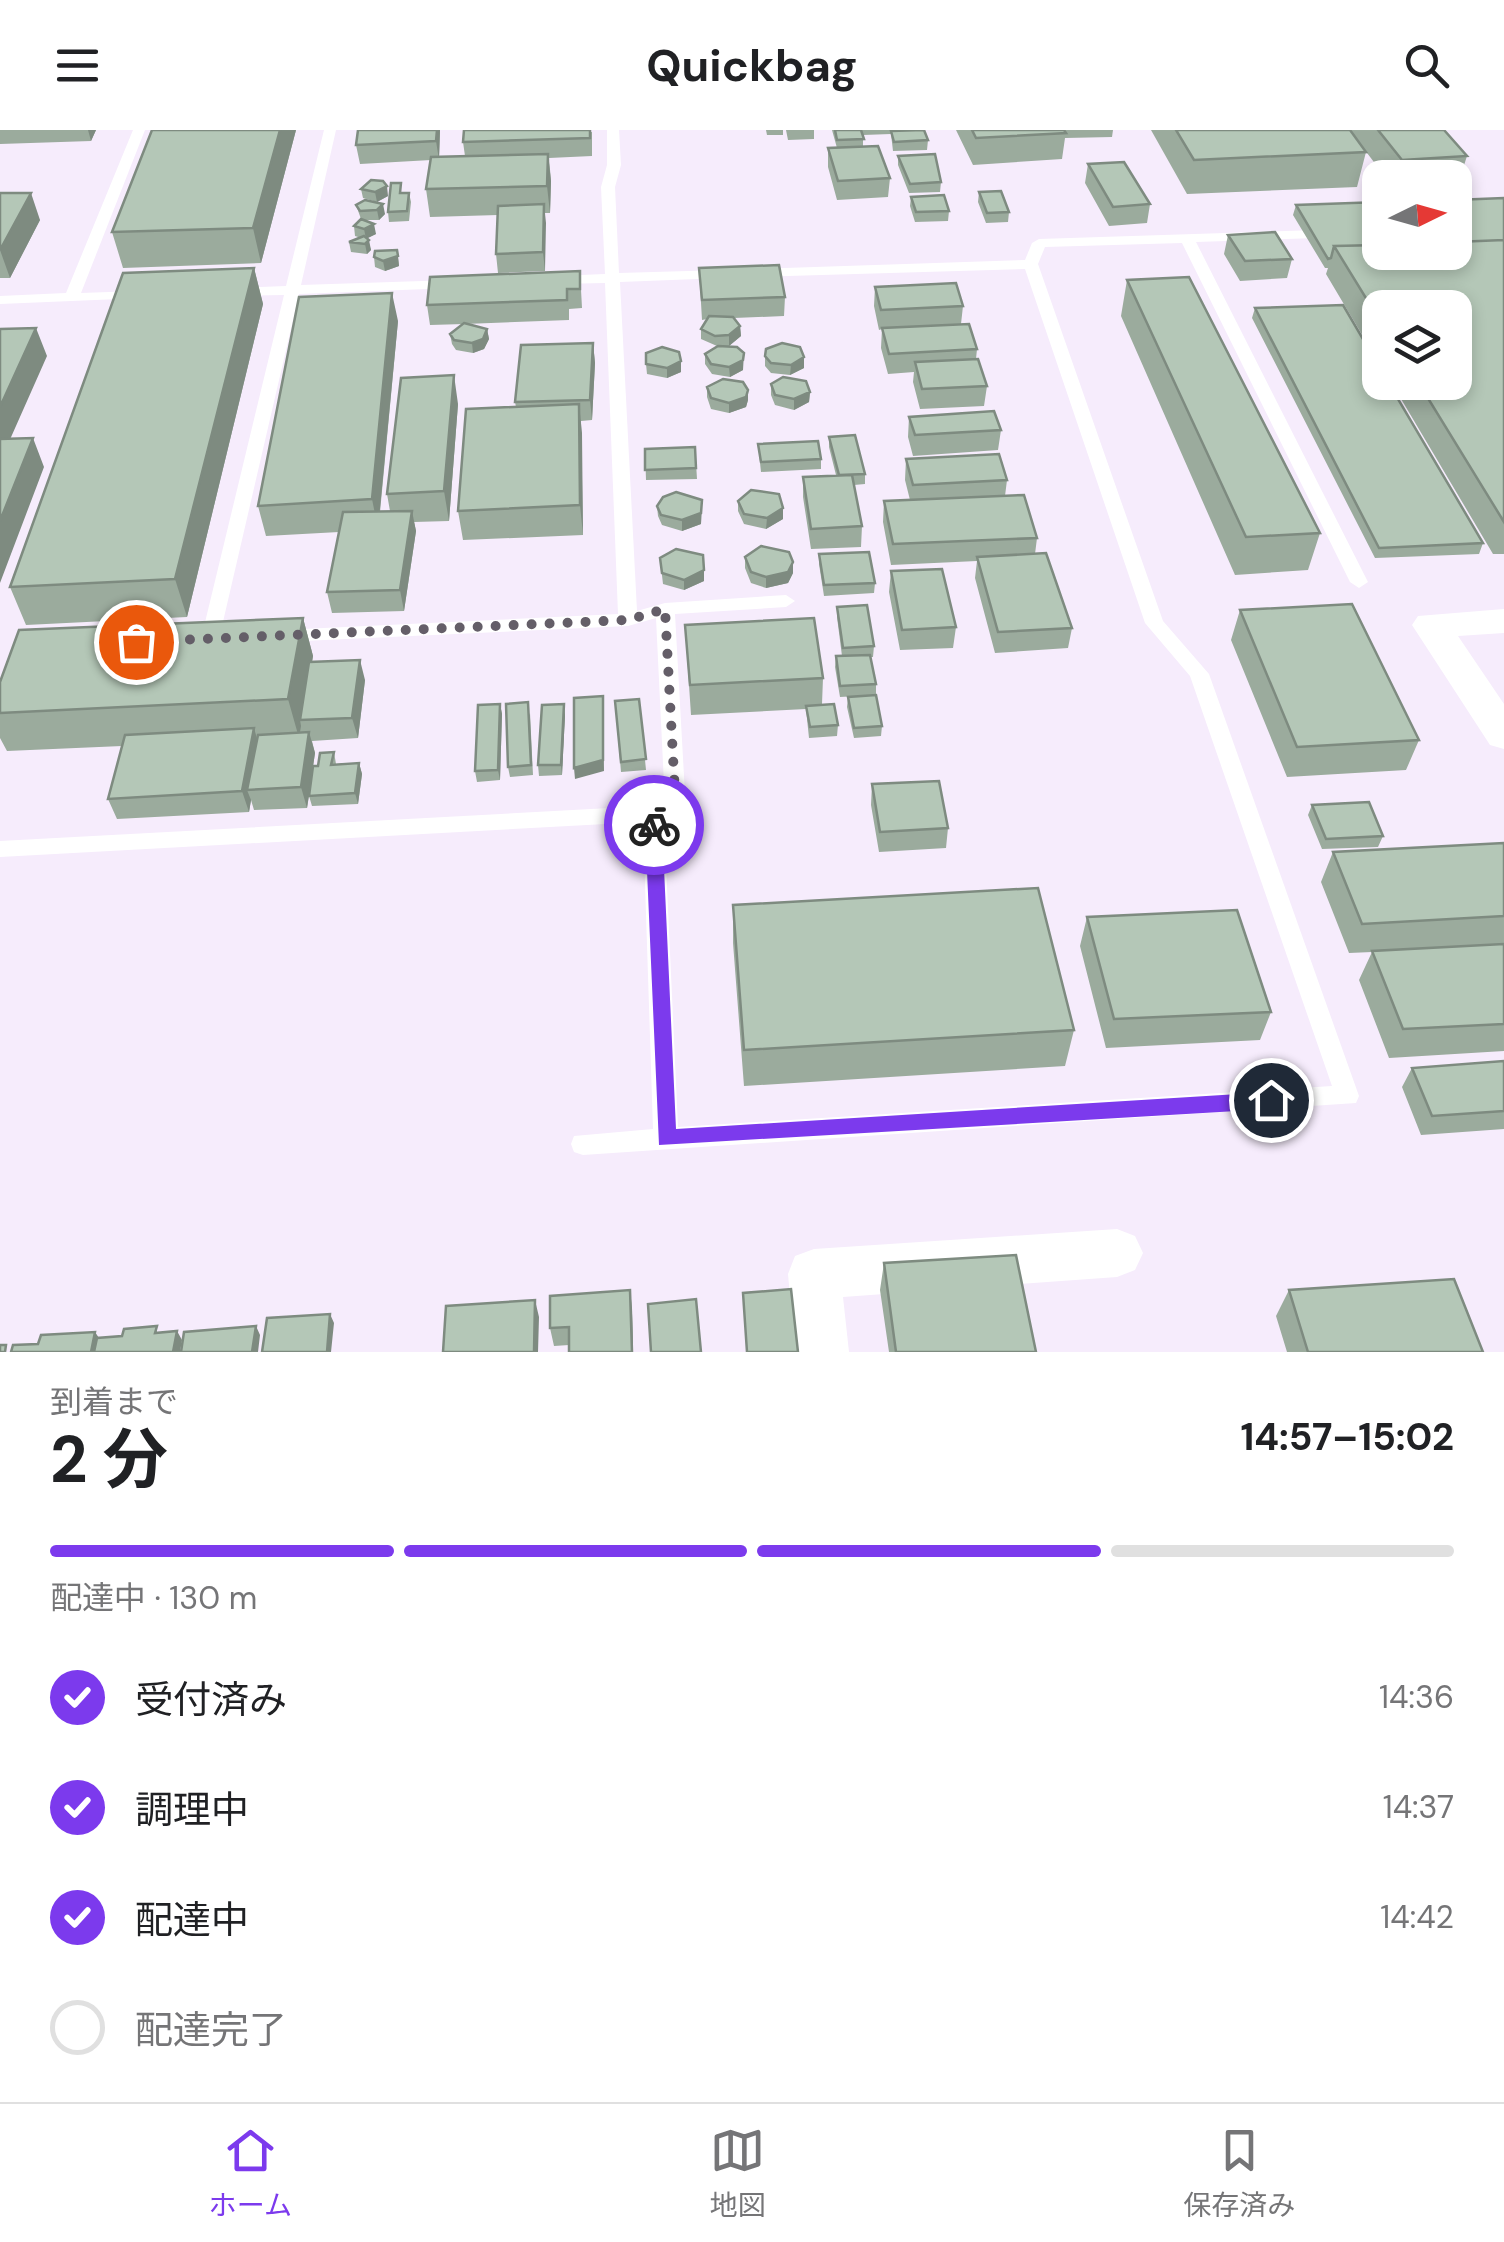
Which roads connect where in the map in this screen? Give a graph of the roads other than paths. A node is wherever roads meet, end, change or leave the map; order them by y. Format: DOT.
graph roads {
  1 [pos="139,130"];
  2 [pos="330,130"];
  3 [pos="613,130"];
  4 [pos="1362,233"];
  5 [pos="1187,238"];
  6 [pos="1031,264"];
  7 [pos="614,278"];
  8 [pos="538,281"];
  9 [pos="463,284"];
  10 [pos="292,290"];
  11 [pos="219,292"];
  12 [pos="164,294"];
  13 [pos="72,298"];
  14 [pos="0,300"];
  15 [pos="1359,582"];
  16 [pos="786,601"];
  17 [pos="665,609"];
  18 [pos="628,620"];
  19 [pos="1504,622"];
  20 [pos="1504,735"];
  21 [pos="653,814"];
  22 [pos="0,849"];
  23 [pos="666,1138"];
  24 [pos="583,1144"];
  25 [pos="1117,1253"];
  26 [pos="822,1352"];
  1 -- 13 [label="lane"];
  2 -- 10 [label="lane"];
  3 -- 7 [label="lane"];
  4 -- 5 [label="lane"];
  5 -- 6 [label="lane"];
  5 -- 15 [label="lane"];
  6 -- 7 [label="lane"];
  6 -- 23 [label="lane"];
  7 -- 8 [label="lane"];
  7 -- 18 [label="lane"];
  9 -- 10 [label="lane"];
  10 -- 11 [label="lane"];
  10 -- 18 [label="lane"];
  12 -- 13 [label="lane"];
  13 -- 14 [label="lane"];
  16 -- 17 [label="lane"];
  17 -- 18 [label="lane"];
  17 -- 21 [label="lane"];
  19 -- 20 [label="street"];
  21 -- 22 [label="lane"];
  21 -- 23 [label="lane"];
  23 -- 24 [label="lane"];
  25 -- 26 [label="street"];
}
